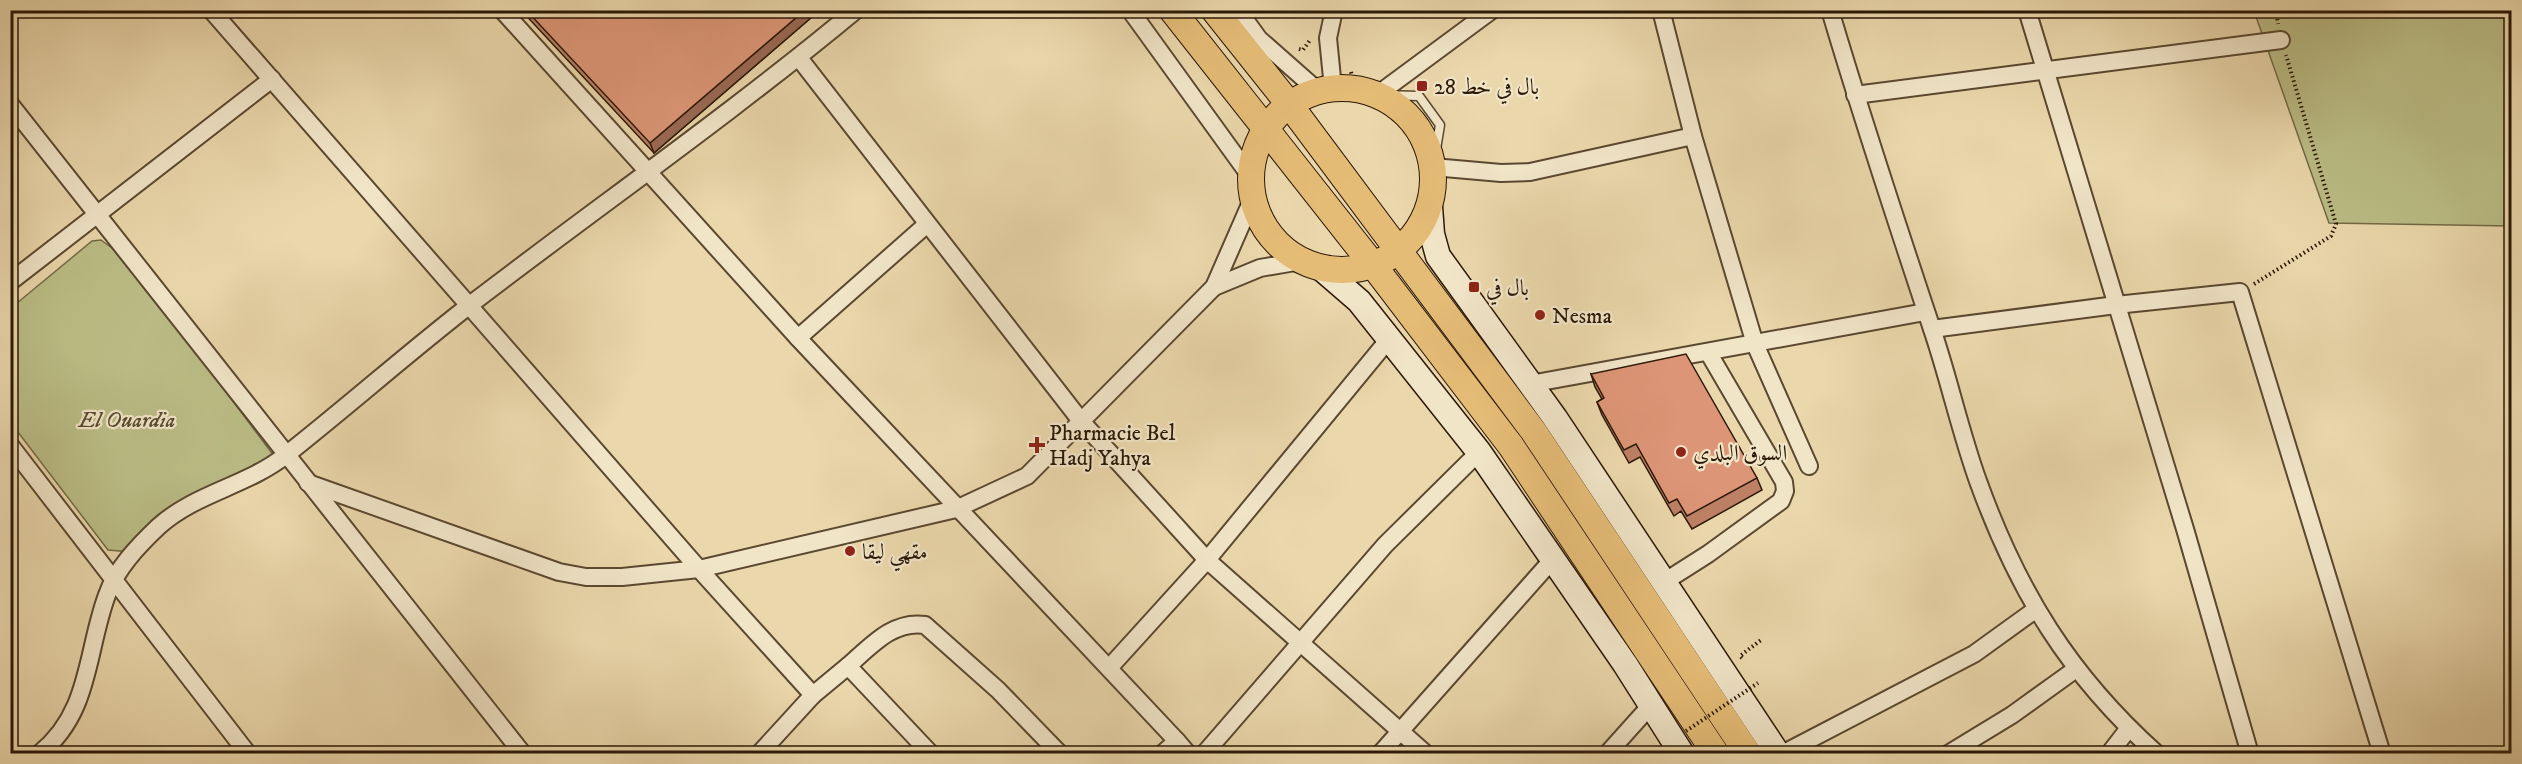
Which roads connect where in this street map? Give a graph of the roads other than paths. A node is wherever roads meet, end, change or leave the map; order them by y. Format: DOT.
graph roads {
  1 [pos="211,10"];
  2 [pos="502,10"];
  3 [pos="856,10"];
  4 [pos="1130,10"];
  5 [pos="1172,10"];
  6 [pos="1214,10"];
  7 [pos="1238,10"];
  8 [pos="1334,10"];
  9 [pos="1492,10"];
  10 [pos="1661,10"];
  11 [pos="1830,10"];
  12 [pos="2027,10"];
  13 [pos="2281,40"];
  14 [pos="799,58"];
  15 [pos="2047,71"];
  16 [pos="272,79"];
  17 [pos="1325,89"];
  18 [pos="1377,95"];
  19 [pos="1855,95"];
  20 [pos="10,104"];
  21 [pos="1289,104"];
  22 [pos="1265,129"];
  23 [pos="1693,136"];
  24 [pos="1433,166"];
  25 [pos="646,171"];
  26 [pos="1251,188"];
  27 [pos="1430,207"];
  28 [pos="97,216"];
  29 [pos="926,225"];
  30 [pos="1399,251"];
  31 [pos="1312,265"];
  32 [pos="1373,265"];
  33 [pos="10,282"];
  34 [pos="1214,287"];
  35 [pos="2116,305"];
  36 [pos="468,306"];
  37 [pos="1925,312"];
  38 [pos="1932,329"];
  39 [pos="798,338"];
  40 [pos="1389,339"];
  41 [pos="1755,344"];
  42 [pos="1708,352"];
  43 [pos="1530,384"];
  44 [pos="1081,421"];
  45 [pos="1479,452"];
  46 [pos="285,455"];
  47 [pos="14,456"];
  48 [pos="1809,466"];
  49 [pos="308,483"];
  50 [pos="956,509"];
  51 [pos="1553,559"];
  52 [pos="1207,560"];
  53 [pos="699,569"];
  54 [pos="115,578"];
  55 [pos="1664,582"];
  56 [pos="2036,610"];
  57 [pos="1302,644"];
  58 [pos="848,666"];
  59 [pos="1109,668"];
  60 [pos="2076,669"];
  61 [pos="813,695"];
  62 [pos="1651,705"];
  63 [pos="2129,728"];
  64 [pos="1401,731"];
  65 [pos="1684,742"];
  66 [pos="1182,747"];
  67 [pos="39,753"];
  68 [pos="248,753"];
  69 [pos="523,753"];
  70 [pos="759,753"];
  71 [pos="931,753"];
  72 [pos="1060,753"];
  73 [pos="1162,753"];
  74 [pos="1204,753"];
  75 [pos="1380,753"];
  76 [pos="1426,753"];
  77 [pos="1607,753"];
  78 [pos="1716,753"];
  79 [pos="1748,753"];
  80 [pos="1780,753"];
  81 [pos="1948,753"];
  82 [pos="2109,753"];
  83 [pos="2157,753"];
  84 [pos="2250,753"];
  85 [pos="2382,753"];
  1 -- 16 [label="street"];
  2 -- 25 [label="street"];
  3 -- 14 [label="street"];
  4 -- 26 [label="street"];
  5 -- 22 [label="main road"];
  6 -- 21 [label="main road"];
  7 -- 17 [label="street"];
  8 -- 17 [label="street"];
  9 -- 18 [label="street"];
  10 -- 23 [label="street"];
  11 -- 19 [label="street"];
  12 -- 15 [label="street"];
  13 -- 15 [label="street"];
  14 -- 25 [label="street"];
  14 -- 29 [label="street"];
  15 -- 19 [label="street"];
  15 -- 35 [label="street"];
  16 -- 28 [label="street"];
  16 -- 36 [label="street"];
  17 -- 18 [label="main road"];
  17 -- 21 [label="main road"];
  18 -- 24 [label="main road"];
  19 -- 37 [label="street"];
  20 -- 28 [label="street"];
  21 -- 22 [label="main road"];
  21 -- 30 [label="main road"];
  22 -- 26 [label="main road"];
  22 -- 32 [label="main road"];
  23 -- 24 [label="street"];
  23 -- 41 [label="street"];
  24 -- 27 [label="main road"];
  25 -- 36 [label="street"];
  25 -- 39 [label="street"];
  26 -- 31 [label="main road"];
  26 -- 34 [label="street"];
  27 -- 30 [label="main road"];
  27 -- 43 [label="main road"];
  28 -- 33 [label="street"];
  28 -- 46 [label="street"];
  29 -- 39 [label="street"];
  29 -- 44 [label="street"];
  30 -- 32 [label="main road"];
  30 -- 79 [label="main road"];
  31 -- 32 [label="main road"];
  31 -- 34 [label="street"];
  31 -- 40 [label="main road"];
  32 -- 78 [label="main road"];
  34 -- 44 [label="street"];
  35 -- 38 [label="street"];
  35 -- 84 [label="street"];
  35 -- 85 [label="street"];
  36 -- 46 [label="street"];
  36 -- 53 [label="street"];
  37 -- 38 [label="street"];
  37 -- 41 [label="street"];
  38 -- 56 [label="street"];
  39 -- 50 [label="street"];
  40 -- 45 [label="main road"];
  40 -- 52 [label="street"];
  41 -- 42 [label="street"];
  41 -- 48 [label="street"];
  42 -- 43 [label="street"];
  42 -- 55 [label="street"];
  43 -- 55 [label="main road"];
  44 -- 50 [label="street"];
  44 -- 52 [label="street"];
  45 -- 51 [label="main road"];
  45 -- 57 [label="street"];
  46 -- 49 [label="street"];
  46 -- 54 [label="street"];
  47 -- 54 [label="street"];
  49 -- 53 [label="street"];
  49 -- 69 [label="street"];
  50 -- 53 [label="street"];
  50 -- 59 [label="street"];
  51 -- 62 [label="main road"];
  51 -- 64 [label="street"];
  52 -- 57 [label="street"];
  52 -- 59 [label="street"];
  53 -- 61 [label="street"];
  54 -- 67 [label="street"];
  54 -- 68 [label="street"];
  55 -- 80 [label="main road"];
  56 -- 60 [label="street"];
  56 -- 80 [label="street"];
  57 -- 64 [label="street"];
  57 -- 74 [label="street"];
  58 -- 61 [label="street"];
  58 -- 71 [label="street"];
  58 -- 72 [label="street"];
  59 -- 66 [label="street"];
  60 -- 63 [label="street"];
  60 -- 81 [label="street"];
  61 -- 70 [label="street"];
  62 -- 65 [label="main road"];
  62 -- 77 [label="street"];
  63 -- 82 [label="street"];
  63 -- 83 [label="street"];
  64 -- 75 [label="street"];
  64 -- 76 [label="street"];
  66 -- 73 [label="street"];
}
